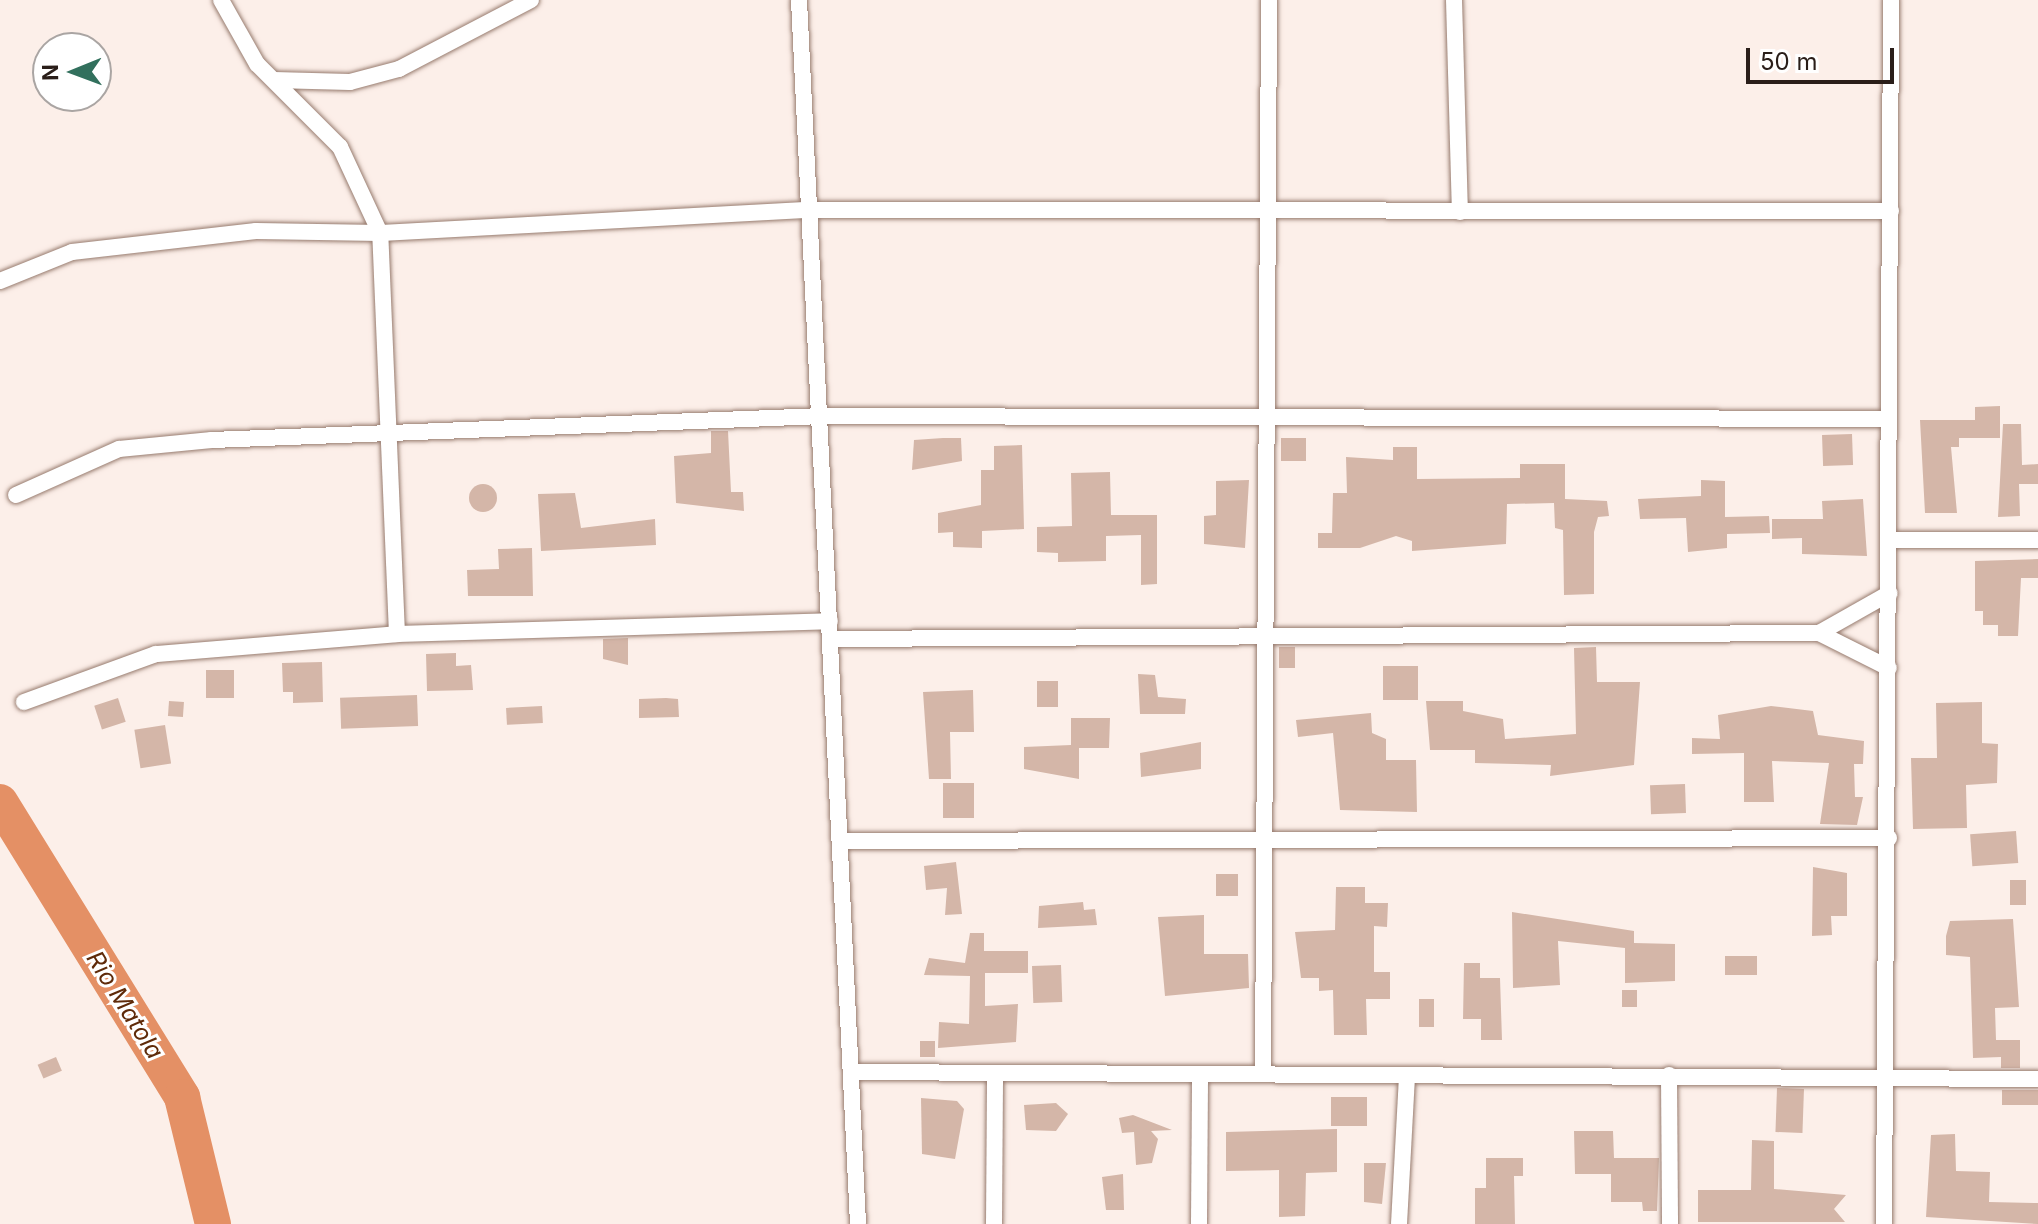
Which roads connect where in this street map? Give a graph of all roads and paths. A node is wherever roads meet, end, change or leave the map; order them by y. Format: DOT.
graph roads {
  1 [pos="221,0"];
  2 [pos="531,0"];
  3 [pos="799,0"];
  4 [pos="1269,0"];
  5 [pos="1454,0"];
  6 [pos="1891,0"];
  7 [pos="274,80"];
  8 [pos="810,210"];
  9 [pos="1891,211"];
  10 [pos="1460,212"];
  11 [pos="1263,213"];
  12 [pos="380,233"];
  13 [pos="0,281"];
  14 [pos="822,416"];
  15 [pos="1262,419"];
  16 [pos="1888,419"];
  17 [pos="387,435"];
  18 [pos="16,495"];
  19 [pos="1889,540"];
  20 [pos="2038,540"];
  21 [pos="1890,593"];
  22 [pos="830,621"];
  23 [pos="1265,632"];
  24 [pos="1819,633"];
  25 [pos="397,634"];
  26 [pos="831,639"];
  27 [pos="1889,668"];
  28 [pos="24,702"];
  29 [pos="1889,838"];
  30 [pos="841,841"];
  31 [pos="1263,844"];
  32 [pos="853,1072"];
  33 [pos="995,1073"];
  34 [pos="1200,1074"];
  35 [pos="1263,1074"];
  36 [pos="1669,1075"];
  37 [pos="1407,1076"];
  38 [pos="2038,1079"];
  39 [pos="1886,1080"];
  40 [pos="858,1224"];
  41 [pos="994,1224"];
  42 [pos="1199,1224"];
  43 [pos="1399,1224"];
  44 [pos="1670,1224"];
  45 [pos="1884,1224"];
  1 -- 7 [label="street"];
  2 -- 7 [label="street"];
  3 -- 8 [label="street"];
  4 -- 11 [label="street"];
  5 -- 10 [label="street"];
  6 -- 9 [label="street"];
  7 -- 12 [label="street"];
  8 -- 11 [label="street"];
  8 -- 12 [label="street"];
  8 -- 14 [label="street"];
  9 -- 10 [label="street"];
  9 -- 16 [label="street"];
  10 -- 11 [label="street"];
  11 -- 15 [label="street"];
  12 -- 13 [label="street"];
  12 -- 17 [label="street"];
  14 -- 15 [label="street"];
  14 -- 17 [label="street"];
  14 -- 22 [label="street"];
  15 -- 16 [label="street"];
  15 -- 23 [label="street"];
  16 -- 19 [label="street"];
  17 -- 18 [label="street"];
  17 -- 25 [label="street"];
  19 -- 20 [label="street"];
  19 -- 21 [label="street"];
  21 -- 24 [label="street"];
  21 -- 27 [label="street"];
  22 -- 25 [label="street"];
  22 -- 26 [label="street"];
  23 -- 24 [label="street"];
  23 -- 26 [label="street"];
  23 -- 31 [label="street"];
  24 -- 27 [label="street"];
  25 -- 28 [label="street"];
  26 -- 30 [label="street"];
  27 -- 29 [label="street"];
  29 -- 31 [label="street"];
  29 -- 39 [label="street"];
  30 -- 31 [label="street"];
  30 -- 32 [label="street"];
  31 -- 35 [label="street"];
  32 -- 33 [label="street"];
  32 -- 40 [label="street"];
  33 -- 34 [label="street"];
  33 -- 41 [label="street"];
  34 -- 35 [label="street"];
  34 -- 42 [label="street"];
  35 -- 37 [label="street"];
  36 -- 37 [label="street"];
  36 -- 39 [label="street"];
  36 -- 44 [label="street"];
  37 -- 43 [label="street"];
  38 -- 39 [label="street"];
  39 -- 45 [label="street"];
}
